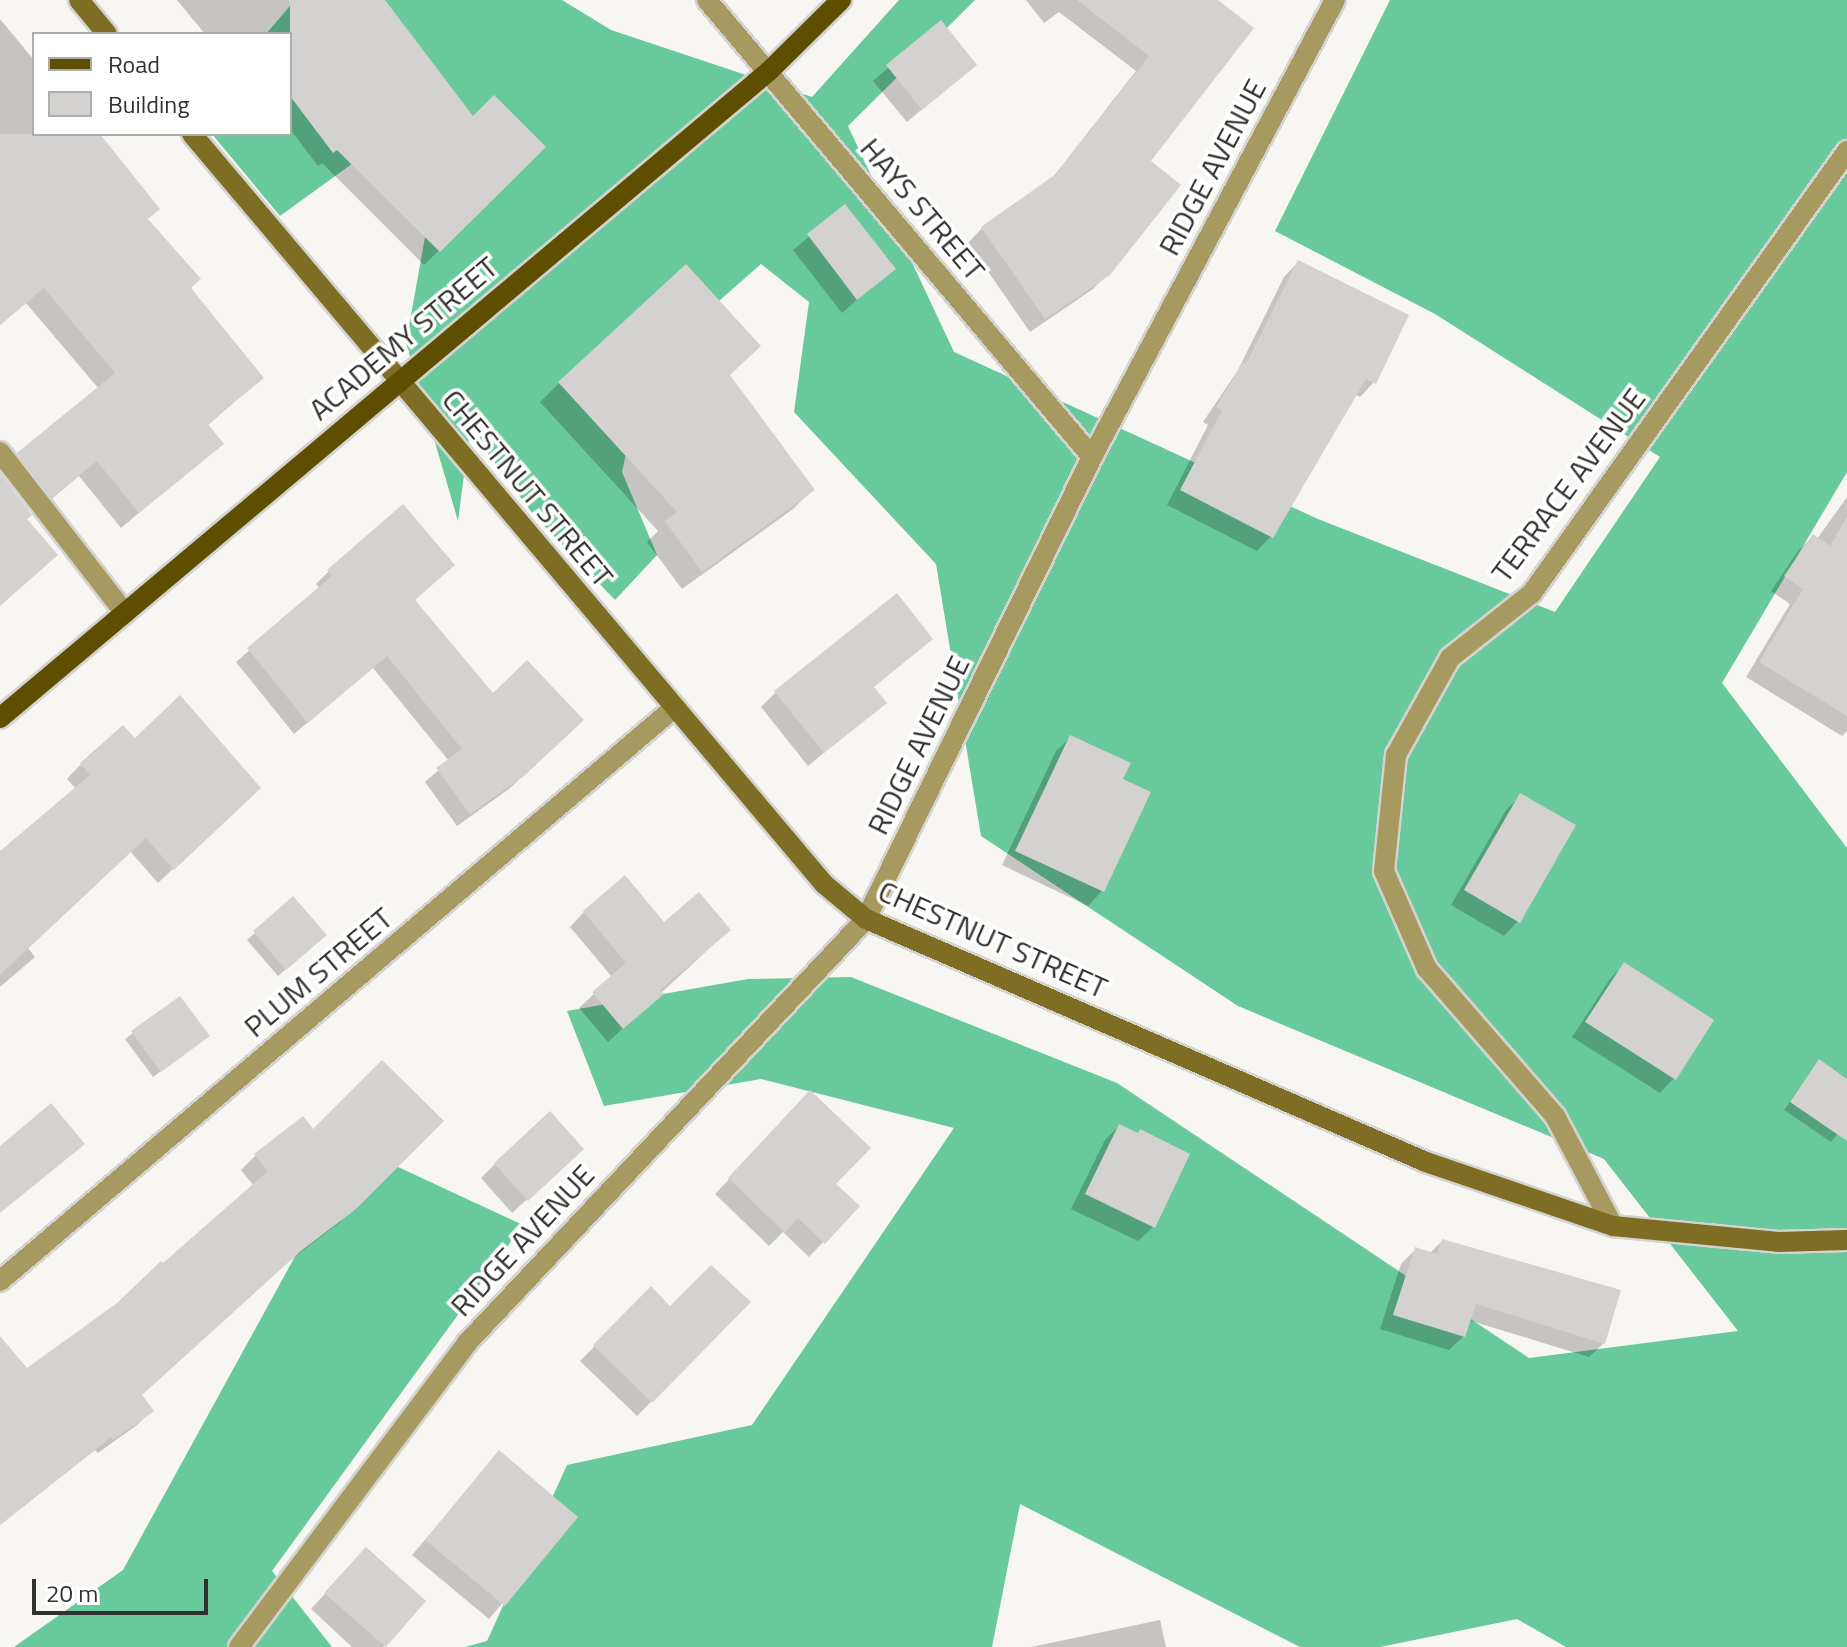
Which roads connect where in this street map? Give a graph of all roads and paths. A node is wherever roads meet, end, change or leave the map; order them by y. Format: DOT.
graph roads {
  1 [pos="79,0"];
  2 [pos="707,0"];
  3 [pos="841,0"];
  4 [pos="1331,2"];
  5 [pos="105,32"];
  6 [pos="768,72"];
  7 [pos="194,136"];
  8 [pos="1847,151"];
  9 [pos="399,380"];
  10 [pos="0,452"];
  11 [pos="1092,457"];
  12 [pos="125,613"];
  13 [pos="674,708"];
  14 [pos="0,718"];
  15 [pos="866,919"];
  16 [pos="1613,1226"];
  17 [pos="1847,1240"];
  18 [pos="0,1281"];
  19 [pos="239,1647"];
  1 -- 5 [label="street"];
  2 -- 6 [label="street, HAYS STREET"];
  3 -- 6 [label="main road, ACADEMY STREET"];
  4 -- 11 [label="street, RIDGE AVENUE"];
  6 -- 9 [label="main road, ACADEMY STREET"];
  6 -- 11 [label="street, HAYS STREET"];
  7 -- 9 [label="street, CHESTNUT STREET"];
  8 -- 16 [label="street, TERRACE AVENUE"];
  9 -- 12 [label="main road, ACADEMY STREET"];
  9 -- 13 [label="street, CHESTNUT STREET"];
  10 -- 12 [label="street"];
  11 -- 15 [label="street, RIDGE AVENUE"];
  12 -- 14 [label="main road, ACADEMY STREET"];
  13 -- 15 [label="street, CHESTNUT STREET"];
  13 -- 18 [label="street, PLUM STREET"];
  15 -- 16 [label="street, CHESTNUT STREET"];
  15 -- 19 [label="street, RIDGE AVENUE"];
  16 -- 17 [label="street, CHESTNUT STREET"];
}
